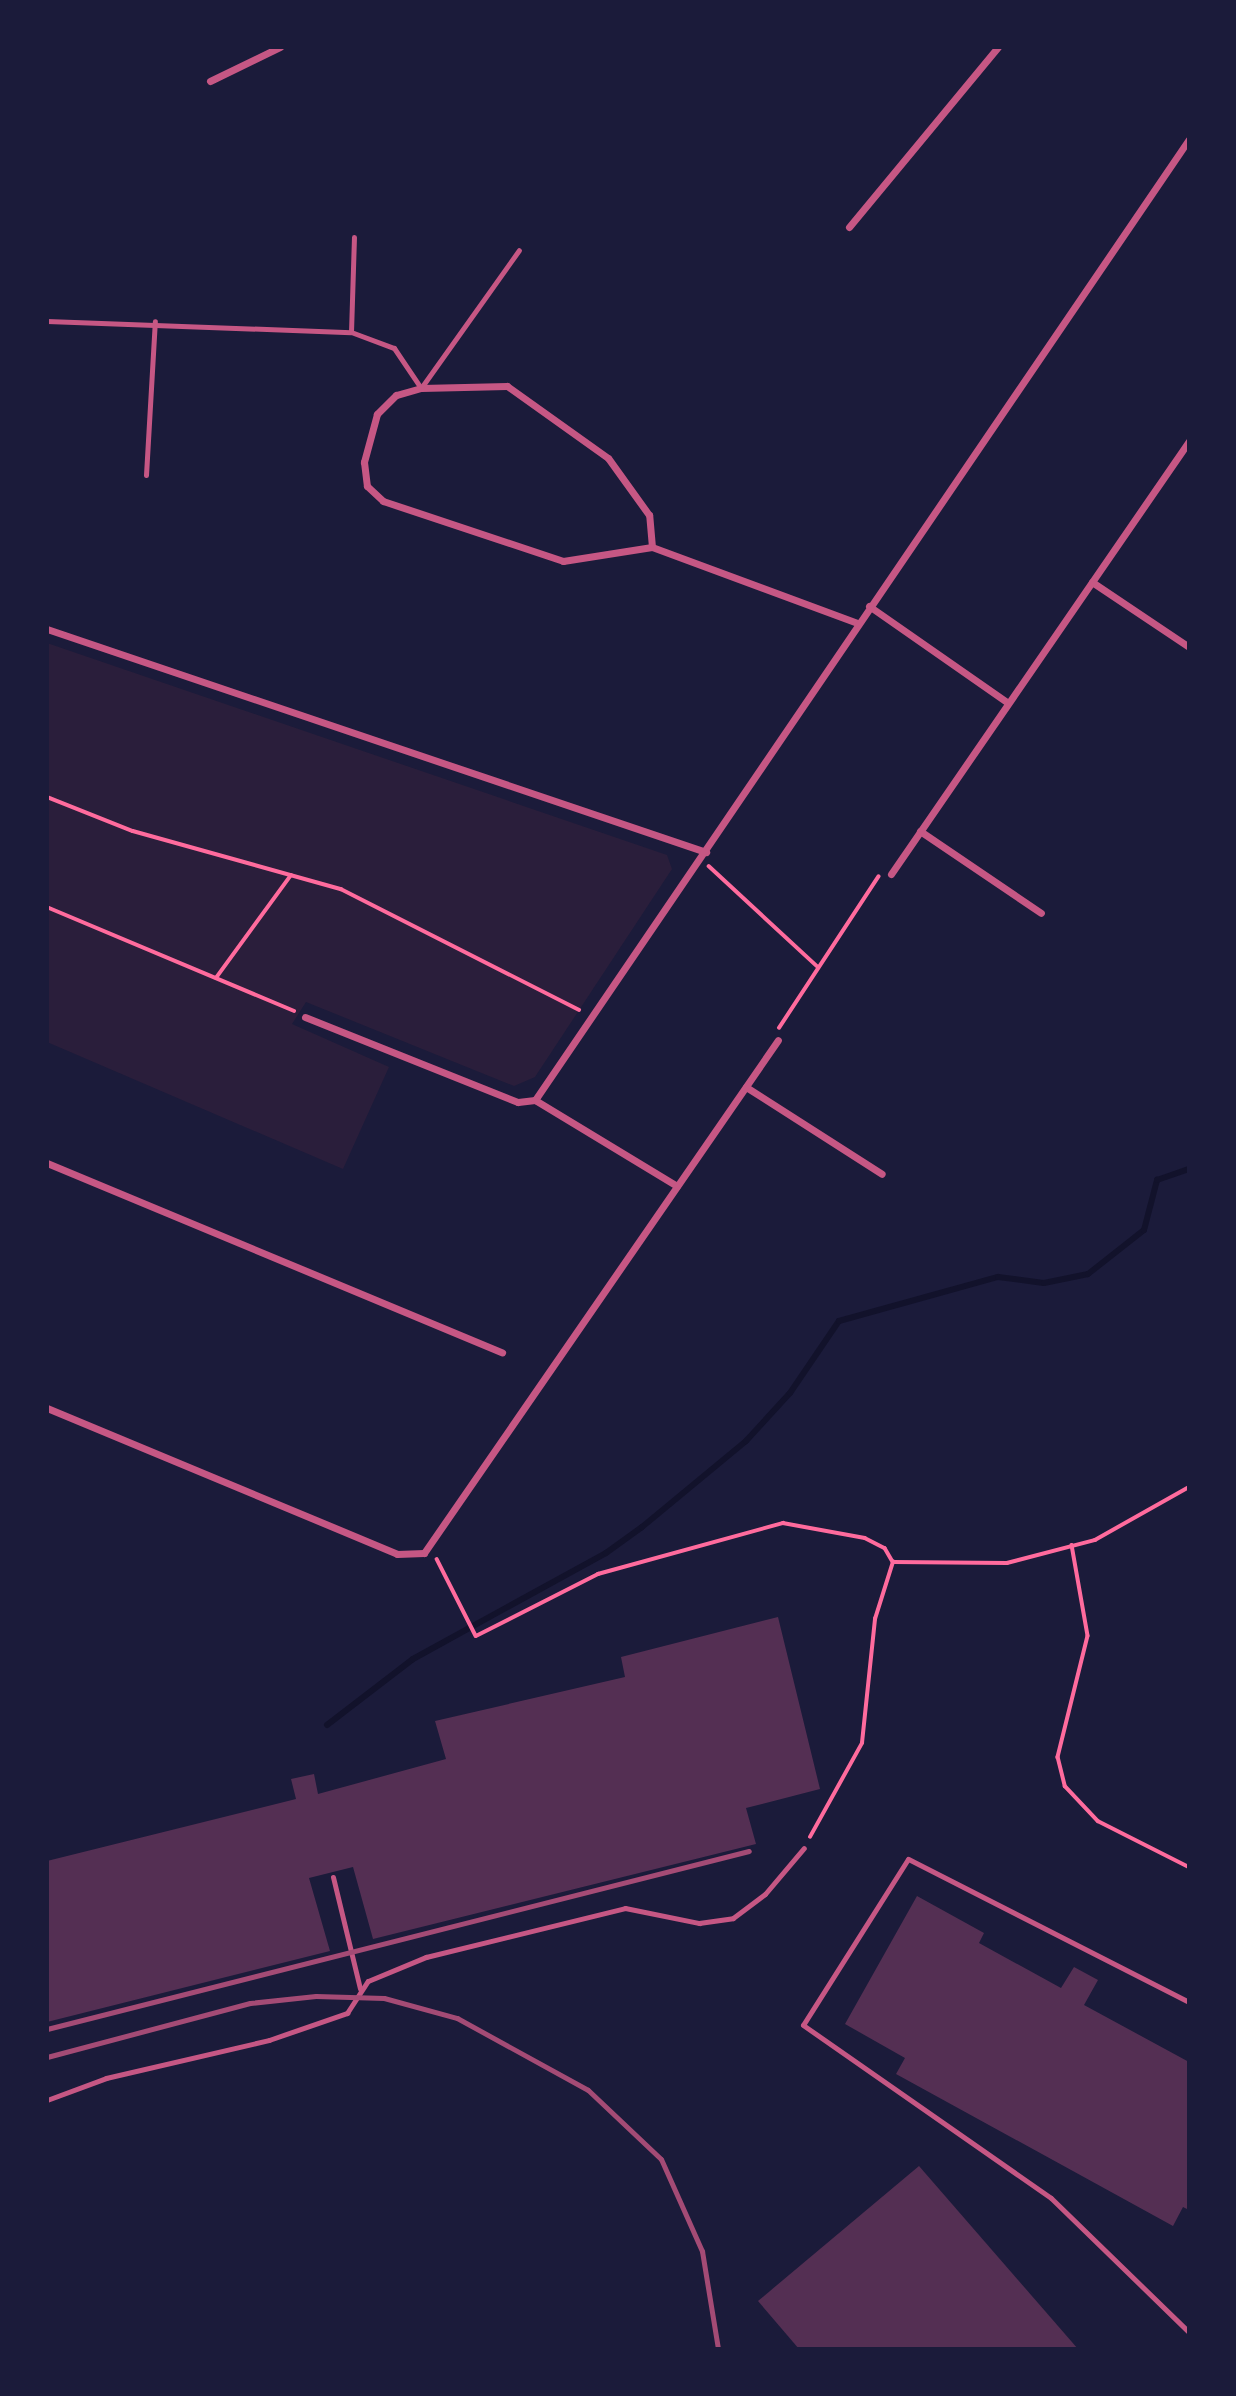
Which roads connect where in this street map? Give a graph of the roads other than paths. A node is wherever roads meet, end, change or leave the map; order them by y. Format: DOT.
graph roads {
  1 [pos="280,47"];
  2 [pos="998,47"];
  3 [pos="210,81"];
  4 [pos="1189,139"];
  5 [pos="849,227"];
  6 [pos="354,237"];
  7 [pos="519,250"];
  8 [pos="47,321"];
  9 [pos="155,321"];
  10 [pos="351,332"];
  11 [pos="421,388"];
  12 [pos="1189,441"];
  13 [pos="146,475"];
  14 [pos="652,547"];
  15 [pos="1092,582"];
  16 [pos="869,606"];
  17 [pos="857,623"];
  18 [pos="47,629"];
  19 [pos="1189,647"];
  20 [pos="1008,703"];
  21 [pos="920,831"];
  22 [pos="706,852"];
  23 [pos="891,874"];
  24 [pos="1041,913"];
  25 [pos="305,1017"];
  26 [pos="778,1040"];
  27 [pos="746,1087"];
  28 [pos="535,1100"];
  29 [pos="47,1163"];
  30 [pos="882,1174"];
  31 [pos="677,1186"];
  32 [pos="502,1352"];
  33 [pos="47,1408"];
  34 [pos="804,1848"];
  35 [pos="333,1877"];
  36 [pos="360,1989"];
  37 [pos="1189,2002"];
  38 [pos="47,2100"];
  39 [pos="1189,2332"];
  1 -- 3 [label="street"];
  2 -- 5 [label="street"];
  4 -- 16 [label="street"];
  6 -- 10 [label="lane"];
  7 -- 11 [label="lane"];
  8 -- 9 [label="lane"];
  9 -- 10 [label="lane"];
  9 -- 13 [label="lane"];
  10 -- 11 [label="lane"];
  11 -- 14 [label="street"];
  11 -- 14 [label="street"];
  12 -- 15 [label="street"];
  14 -- 17 [label="street"];
  15 -- 19 [label="street"];
  15 -- 20 [label="street"];
  16 -- 17 [label="street"];
  16 -- 20 [label="street"];
  17 -- 22 [label="street"];
  18 -- 22 [label="street"];
  20 -- 21 [label="street"];
  21 -- 23 [label="street"];
  21 -- 24 [label="street"];
  22 -- 28 [label="street"];
  25 -- 28 [label="street"];
  26 -- 27 [label="street"];
  27 -- 30 [label="street"];
  27 -- 31 [label="street"];
  28 -- 31 [label="street"];
  29 -- 32 [label="street"];
  31 -- 33 [label="street"];
  34 -- 36 [label="lane"];
  35 -- 36 [label="lane"];
  36 -- 38 [label="lane"];
  37 -- 39 [label="lane"];
}
